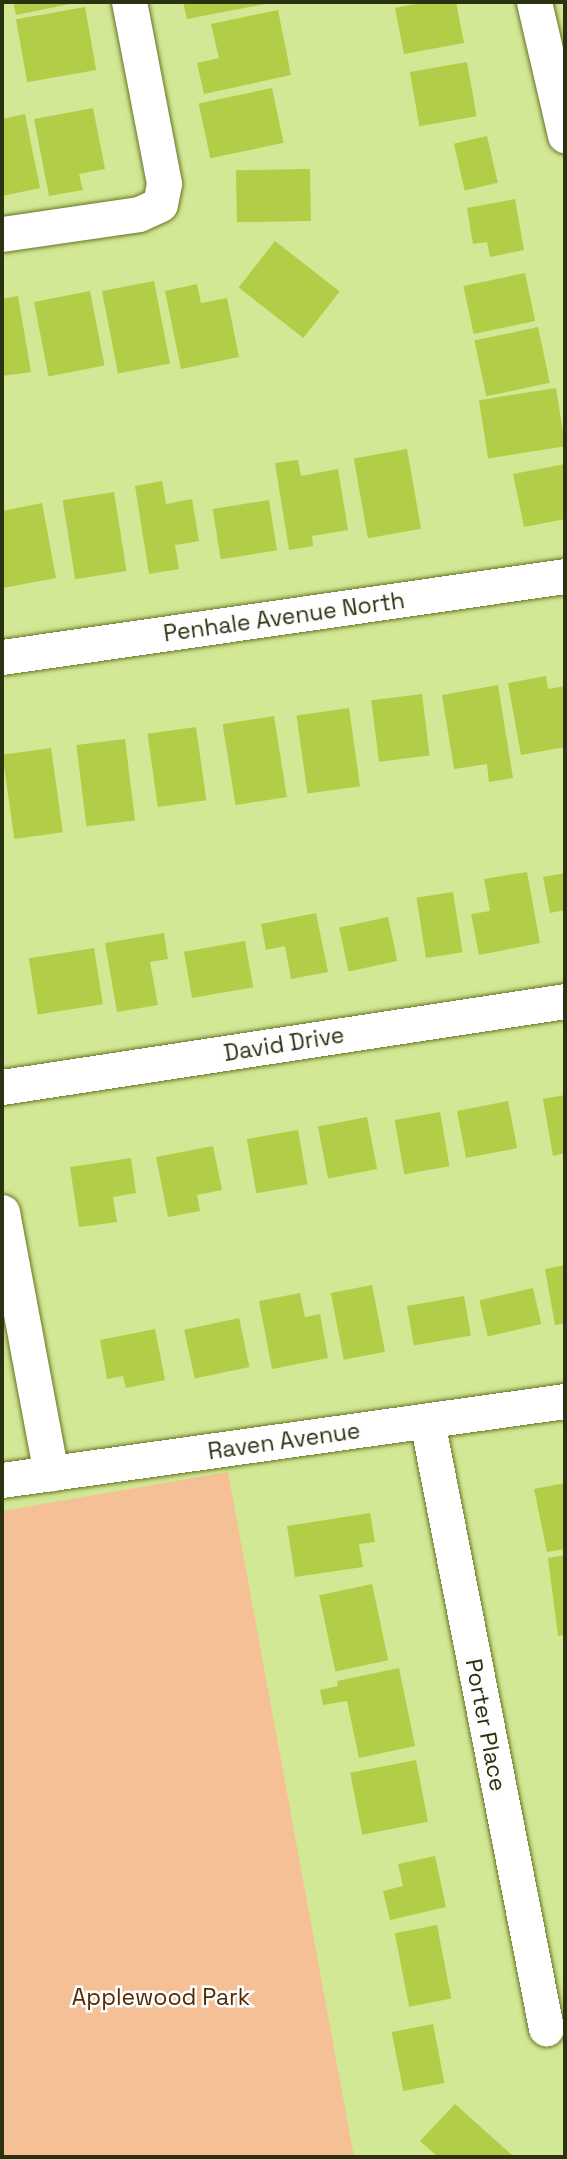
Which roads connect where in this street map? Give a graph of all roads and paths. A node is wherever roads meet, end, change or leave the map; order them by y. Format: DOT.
graph roads {
  1 [pos="129,2"];
  2 [pos="534,2"];
  3 [pos="565,135"];
  4 [pos="2,234"];
  5 [pos="565,576"];
  6 [pos="2,657"];
  7 [pos="565,1001"];
  8 [pos="2,1087"];
  9 [pos="2,1212"];
  10 [pos="565,1401"];
  11 [pos="427,1421"];
  12 [pos="51,1473"];
  13 [pos="2,1480"];
  14 [pos="546,2028"];
  1 -- 4 [label="street"];
  2 -- 3 [label="street"];
  5 -- 6 [label="street, Penhale Avenue North"];
  7 -- 8 [label="street, David Drive"];
  9 -- 12 [label="street"];
  10 -- 11 [label="street, Raven Avenue"];
  11 -- 12 [label="street, Raven Avenue"];
  11 -- 14 [label="street, Porter Place"];
  12 -- 13 [label="street, Raven Avenue"];
}
